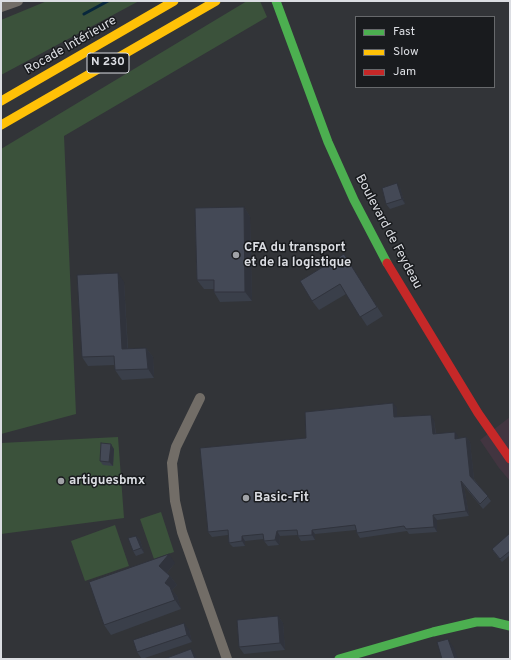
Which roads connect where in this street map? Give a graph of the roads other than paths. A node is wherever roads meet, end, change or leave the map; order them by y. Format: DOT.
graph roads {
  1 [pos="18,1"];
  2 [pos="174,1"];
  3 [pos="216,1"];
  4 [pos="276,1"];
  5 [pos="1,7"];
  6 [pos="57,69"];
  7 [pos="1,93"];
  8 [pos="1,101"];
  9 [pos="1,125"];
  10 [pos="200,398"];
  11 [pos="510,459"];
  12 [pos="510,626"];
  13 [pos="226,659"];
  14 [pos="339,659"];
  1 -- 5 [label="street"];
  2 -- 6 [label="main road, Rocade Intérieure / N 230"];
  3 -- 9 [label="main road, N 230"];
  4 -- 11 [label="main road, Boulevard de Feydeau"];
  6 -- 7 [label="main road"];
  6 -- 8 [label="main road, Rocade Intérieure / N 230"];
  10 -- 13 [label="street"];
  12 -- 14 [label="main road"];
}
